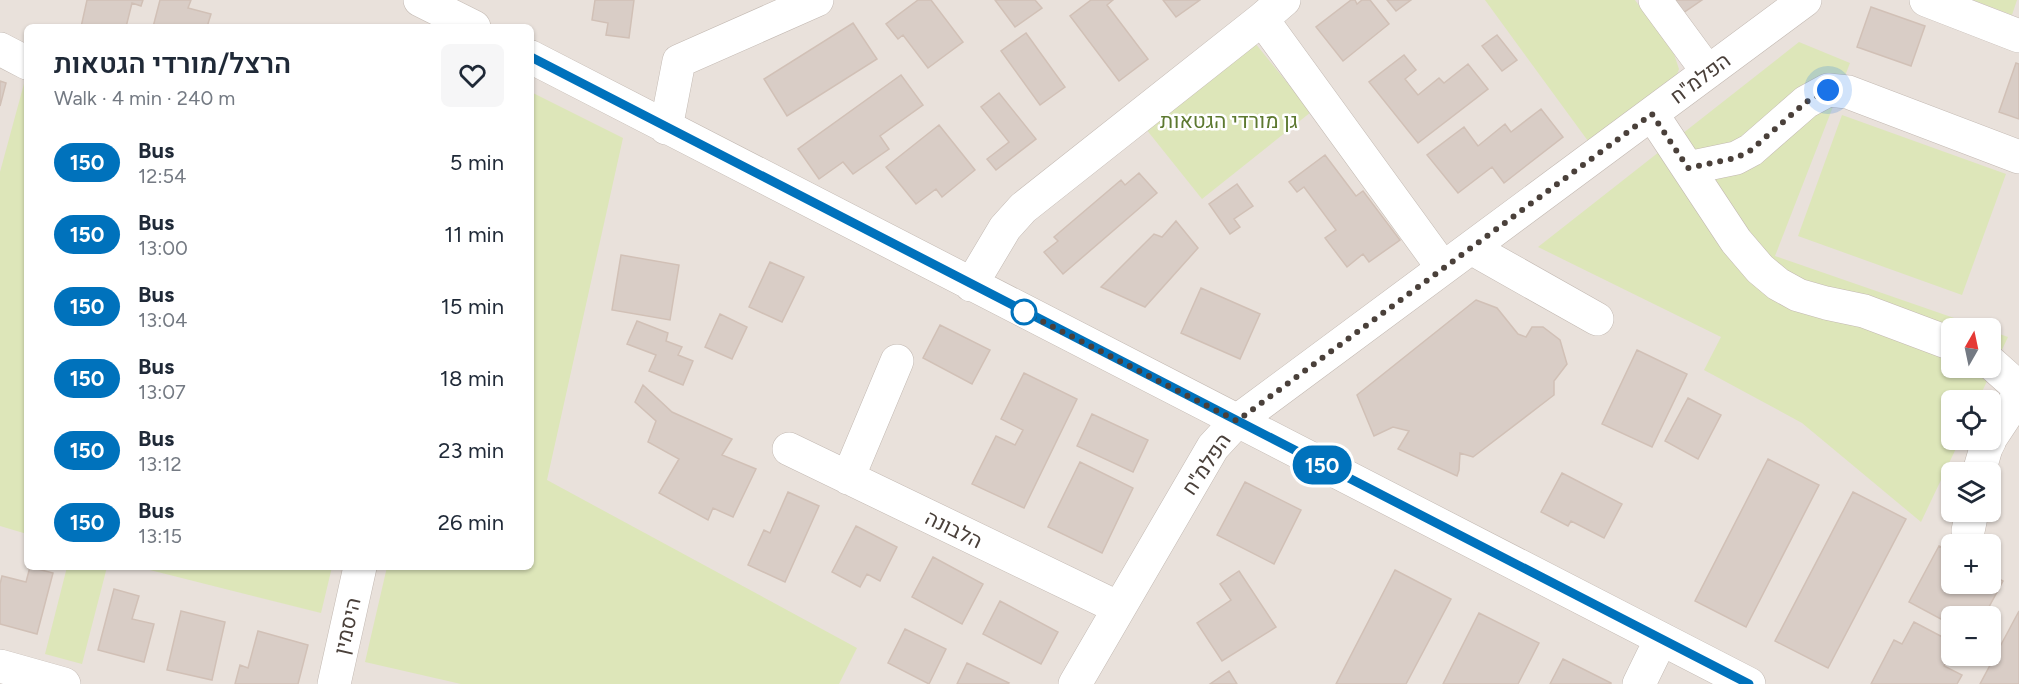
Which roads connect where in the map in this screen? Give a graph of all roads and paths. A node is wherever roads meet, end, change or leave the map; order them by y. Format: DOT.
graph roads {
  1 [pos="420,0"];
  2 [pos="817,0"];
  3 [pos="1655,0"];
  4 [pos="1805,0"];
  5 [pos="1926,0"];
  6 [pos="1273,9"];
  7 [pos="468,24"];
  8 [pos="2019,36"];
  9 [pos="0,49"];
  10 [pos="534,59"];
  11 [pos="24,61"];
  12 [pos="1708,72"];
  13 [pos="1652,114"];
  14 [pos="666,128"];
  15 [pos="2019,157"];
  16 [pos="1688,168"];
  17 [pos="1471,248"];
  18 [pos="1443,268"];
  19 [pos="971,285"];
  20 [pos="1597,319"];
  21 [pos="1941,340"];
  22 [pos="897,361"];
  23 [pos="2001,370"];
  24 [pos="2019,388"];
  25 [pos="2019,395"];
  26 [pos="1237,421"];
  27 [pos="2001,422"];
  28 [pos="789,449"];
  29 [pos="848,478"];
  30 [pos="359,570"];
  31 [pos="1119,608"];
  32 [pos="1661,639"];
  33 [pos="0,666"];
  34 [pos="64,684"];
  35 [pos="334,684"];
  36 [pos="1075,684"];
  37 [pos="1640,684"];
  38 [pos="1749,684"];
  1 -- 7 [label="street"];
  2 -- 14 [label="street"];
  3 -- 12 [label="street"];
  4 -- 12 [label="street, הפלמ\"ח"];
  5 -- 8 [label="street"];
  6 -- 18 [label="street"];
  6 -- 19 [label="street"];
  9 -- 11 [label="street"];
  10 -- 14 [label="street"];
  12 -- 13 [label="street, הפלמ\"ח"];
  13 -- 16 [label="street"];
  13 -- 17 [label="street, הפלמ\"ח"];
  14 -- 19 [label="street"];
  15 -- 16 [label="street"];
  16 -- 21 [label="street"];
  17 -- 18 [label="street, הפלמ\"ח"];
  17 -- 20 [label="street"];
  18 -- 26 [label="street, הפלמ\"ח"];
  19 -- 26 [label="street"];
  22 -- 29 [label="street"];
  23 -- 24 [label="street"];
  25 -- 27 [label="street"];
  26 -- 31 [label="street, הפלמ\"ח"];
  26 -- 32 [label="street"];
  28 -- 29 [label="street, הלבונה"];
  29 -- 31 [label="street, הלבונה"];
  30 -- 35 [label="street, היסמין"];
  31 -- 36 [label="street, הפלמ\"ח"];
  32 -- 37 [label="street"];
  32 -- 38 [label="street"];
  33 -- 34 [label="street"];
}
